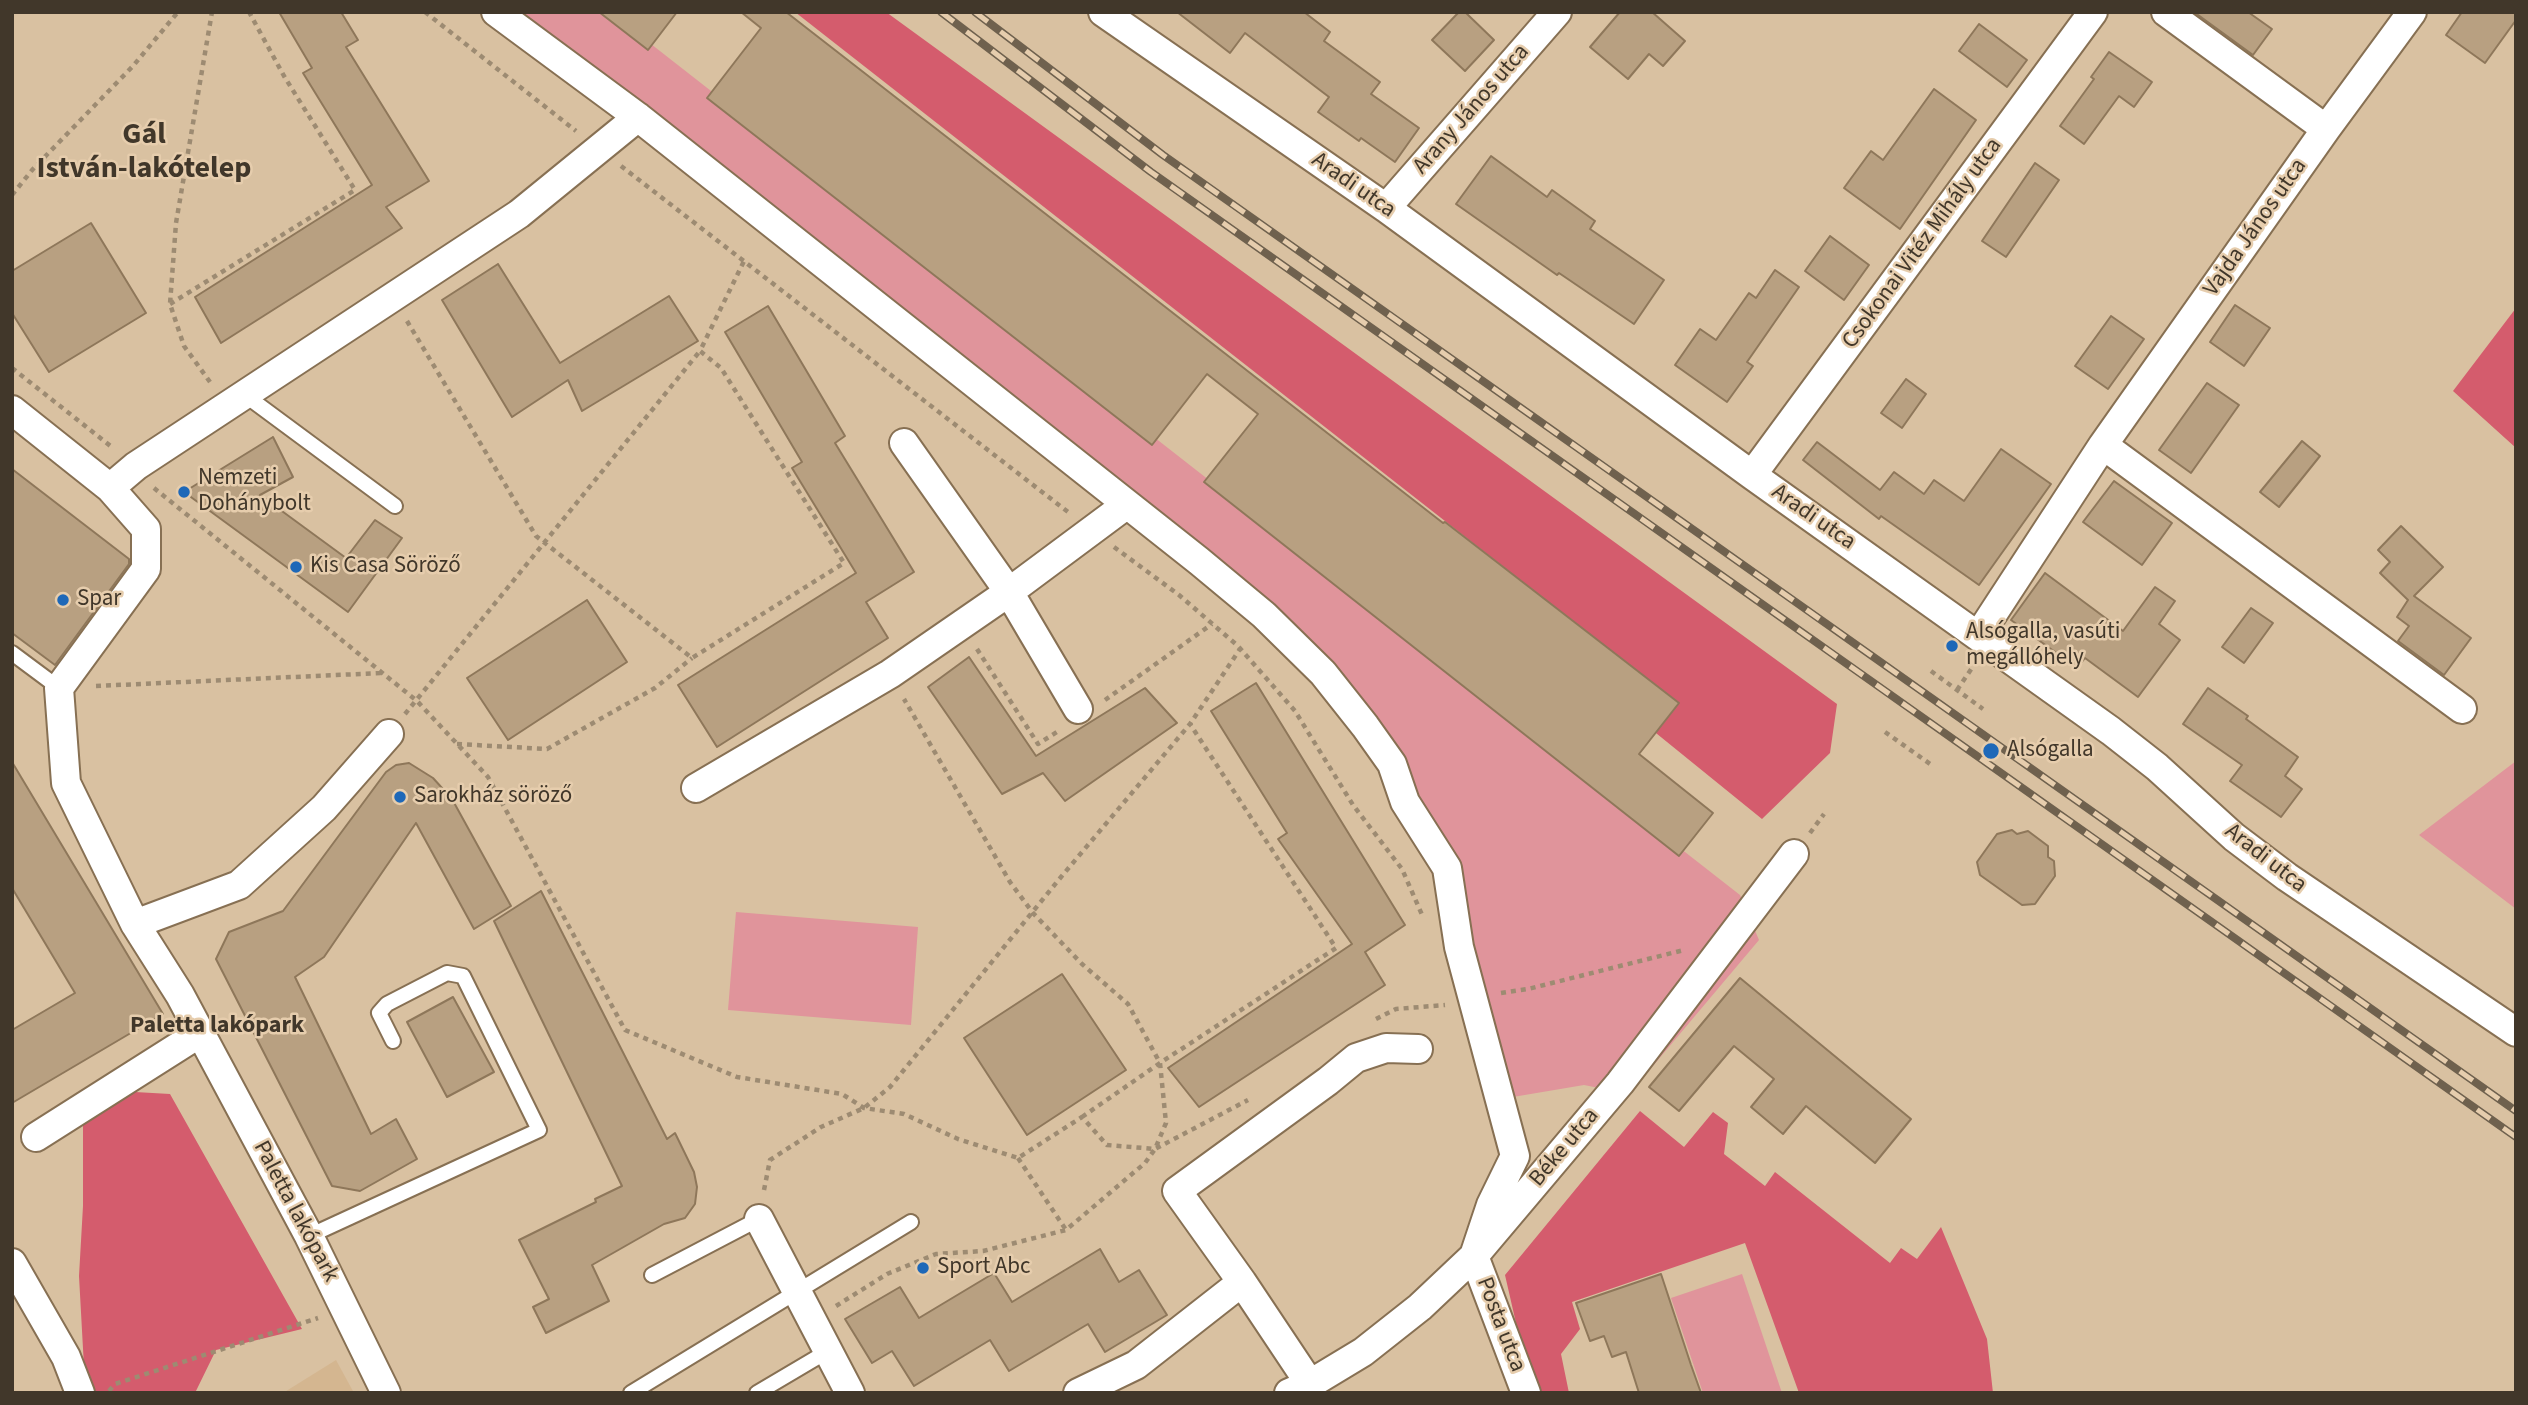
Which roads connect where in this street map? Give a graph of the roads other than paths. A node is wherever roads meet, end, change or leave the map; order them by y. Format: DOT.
graph roads {
  1 [pos="496,12"];
  2 [pos="1103,12"];
  3 [pos="1557,12"];
  4 [pos="2093,12"];
  5 [pos="2166,12"];
  6 [pos="2412,12"];
  7 [pos="638,117"];
  8 [pos="2326,129"];
  9 [pos="1386,208"];
  10 [pos="236,401"];
  11 [pos="12,410"];
  12 [pos="904,443"];
  13 [pos="2103,445"];
  14 [pos="1752,475"];
  15 [pos="110,488"];
  16 [pos="1126,505"];
  17 [pos="395,506"];
  18 [pos="1009,592"];
  19 [pos="1979,635"];
  20 [pos="12,653"];
  21 [pos="59,688"];
  22 [pos="1078,709"];
  23 [pos="2462,709"];
  24 [pos="389,734"];
  25 [pos="696,788"];
  26 [pos="1794,854"];
  27 [pos="135,924"];
  28 [pos="2516,1032"];
  29 [pos="200,1033"];
  30 [pos="393,1041"];
  31 [pos="1418,1049"];
  32 [pos="36,1137"];
  33 [pos="759,1219"];
  34 [pos="911,1222"];
  35 [pos="309,1236"];
  36 [pos="1474,1256"];
  37 [pos="12,1263"];
  38 [pos="652,1275"];
  39 [pos="1242,1282"];
  40 [pos="796,1290"];
  41 [pos="828,1351"];
  42 [pos="1299,1389"];
  43 [pos="80,1393"];
  44 [pos="386,1393"];
  45 [pos="632,1393"];
  46 [pos="757,1393"];
  47 [pos="850,1393"];
  48 [pos="1078,1393"];
  49 [pos="1526,1393"];
  1 -- 7 [label="street"];
  2 -- 9 [label="street, Aradi utca"];
  3 -- 9 [label="street, Arany János utca"];
  4 -- 14 [label="street, Csokonai Vitéz Mihály utca"];
  5 -- 8 [label="street"];
  6 -- 8 [label="street, Vajda János utca"];
  7 -- 10 [label="street"];
  7 -- 16 [label="street"];
  8 -- 13 [label="street, Vajda János utca"];
  9 -- 14 [label="street, Aradi utca"];
  10 -- 15 [label="street"];
  10 -- 17 [label="lane"];
  11 -- 15 [label="street"];
  12 -- 18 [label="street"];
  13 -- 19 [label="street, Vajda János utca"];
  13 -- 23 [label="street"];
  14 -- 19 [label="street, Aradi utca"];
  15 -- 21 [label="street"];
  16 -- 18 [label="street"];
  16 -- 36 [label="street"];
  18 -- 22 [label="street"];
  18 -- 25 [label="street"];
  19 -- 28 [label="street, Aradi utca"];
  20 -- 21 [label="lane"];
  21 -- 27 [label="street, Paletta lakópark"];
  24 -- 27 [label="street"];
  26 -- 36 [label="street, Béke utca"];
  27 -- 29 [label="street, Paletta lakópark"];
  29 -- 32 [label="street"];
  29 -- 35 [label="street, Paletta lakópark"];
  30 -- 35 [label="lane"];
  31 -- 39 [label="street"];
  33 -- 38 [label="lane"];
  33 -- 40 [label="street"];
  34 -- 40 [label="lane"];
  35 -- 44 [label="street, Paletta lakópark"];
  36 -- 42 [label="street, Béke utca"];
  36 -- 49 [label="street, Posta utca"];
  37 -- 43 [label="street"];
  39 -- 42 [label="street"];
  39 -- 48 [label="street"];
  40 -- 41 [label="street"];
  40 -- 45 [label="lane"];
  41 -- 46 [label="lane"];
  41 -- 47 [label="street"];
}
